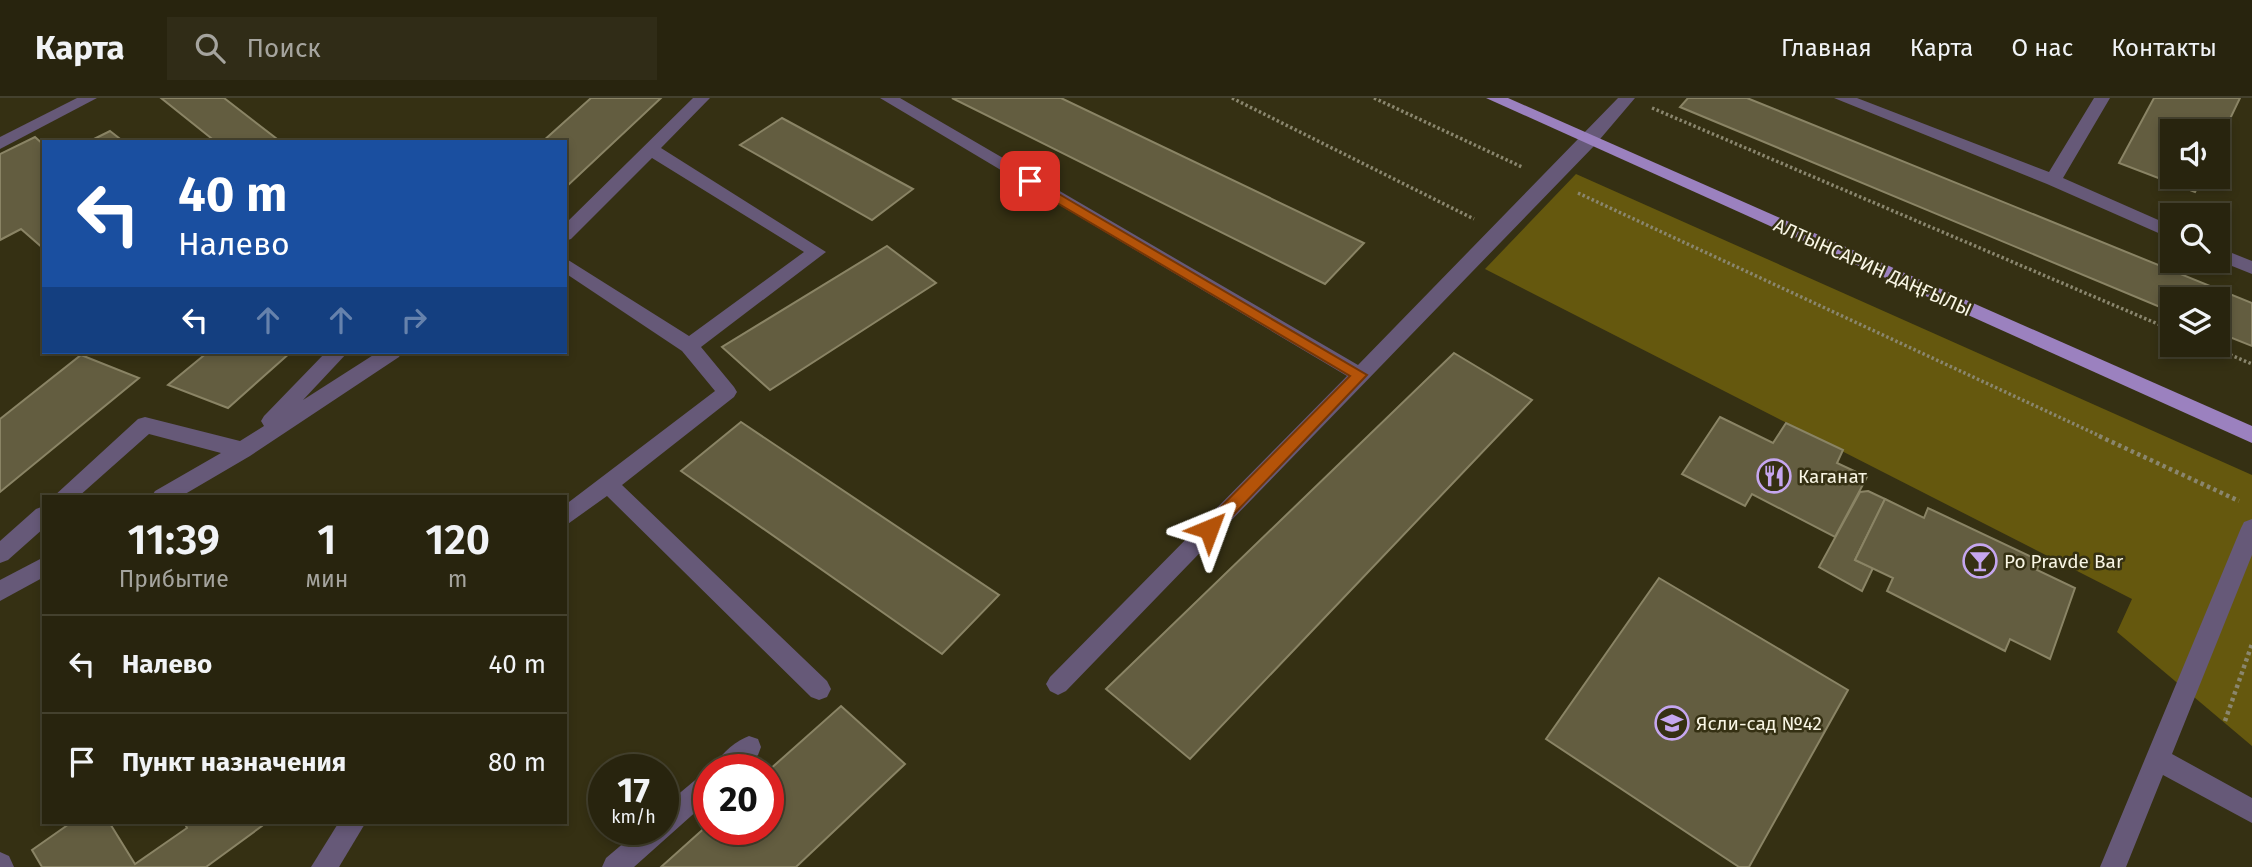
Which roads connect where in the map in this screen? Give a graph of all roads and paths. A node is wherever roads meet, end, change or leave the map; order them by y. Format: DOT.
graph roads {
  1 [pos="89,98"];
  2 [pos="702,98"];
  3 [pos="888,98"];
  4 [pos="1232,98"];
  5 [pos="1374,98"];
  6 [pos="1494,98"];
  7 [pos="1626,98"];
  8 [pos="1842,98"];
  9 [pos="2102,98"];
  10 [pos="1669,116"];
  11 [pos="1589,141"];
  12 [pos="0,144"];
  13 [pos="650,149"];
  14 [pos="1550,180"];
  15 [pos="2053,180"];
  16 [pos="2160,228"];
  17 [pos="1499,232"];
  18 [pos="567,233"];
  19 [pos="2230,259"];
  20 [pos="567,265"];
  21 [pos="2252,268"];
  22 [pos="2160,325"];
  23 [pos="689,346"];
  24 [pos="336,354"];
  25 [pos="389,354"];
  26 [pos="2230,355"];
  27 [pos="2252,364"];
  28 [pos="1360,375"];
  29 [pos="2252,435"];
  30 [pos="243,450"];
  31 [pos="608,484"];
  32 [pos="66,495"];
  33 [pos="165,495"];
  34 [pos="2240,501"];
  35 [pos="567,515"];
  36 [pos="42,517"];
  37 [pos="2252,528"];
  38 [pos="0,554"];
  39 [pos="42,567"];
  40 [pos="0,591"];
  41 [pos="2252,644"];
  42 [pos="1058,684"];
  43 [pos="819,690"];
  44 [pos="2225,721"];
  45 [pos="749,747"];
  46 [pos="741,754"];
  47 [pos="2157,759"];
  48 [pos="693,797"];
  49 [pos="679,810"];
  50 [pos="2252,811"];
  51 [pos="353,824"];
  52 [pos="640,845"];
  53 [pos="324,867"];
  54 [pos="615,867"];
  55 [pos="2113,867"];
  1 -- 12 [label="lane"];
  2 -- 13 [label="lane"];
  3 -- 28 [label="lane"];
  4 -- 17 [label="path"];
  5 -- 14 [label="path"];
  6 -- 11 [label="main road, АЛТЫНСАРИН ДАҢҒЫЛЫ"];
  7 -- 11 [label="lane"];
  8 -- 15 [label="lane"];
  9 -- 15 [label="lane"];
  10 -- 22 [label="path"];
  11 -- 14 [label="lane"];
  11 -- 29 [label="main road, АЛТЫНСАРИН ДАҢҒЫЛЫ"];
  13 -- 18 [label="lane"];
  13 -- 23 [label="lane"];
  14 -- 17 [label="lane"];
  14 -- 34 [label="path"];
  15 -- 16 [label="lane"];
  17 -- 28 [label="lane"];
  19 -- 21 [label="lane"];
  20 -- 23 [label="lane"];
  23 -- 31 [label="lane"];
  24 -- 30 [label="lane"];
  25 -- 30 [label="lane"];
  26 -- 27 [label="path"];
  28 -- 42 [label="lane"];
  30 -- 32 [label="lane"];
  30 -- 33 [label="lane"];
  31 -- 35 [label="lane"];
  31 -- 43 [label="lane"];
  36 -- 38 [label="lane"];
  37 -- 47 [label="lane"];
  39 -- 40 [label="lane"];
  41 -- 44 [label="path"];
  45 -- 46 [label="lane"];
  47 -- 50 [label="lane"];
  47 -- 55 [label="lane"];
  48 -- 49 [label="lane"];
  51 -- 53 [label="lane"];
  52 -- 54 [label="lane"];
}
